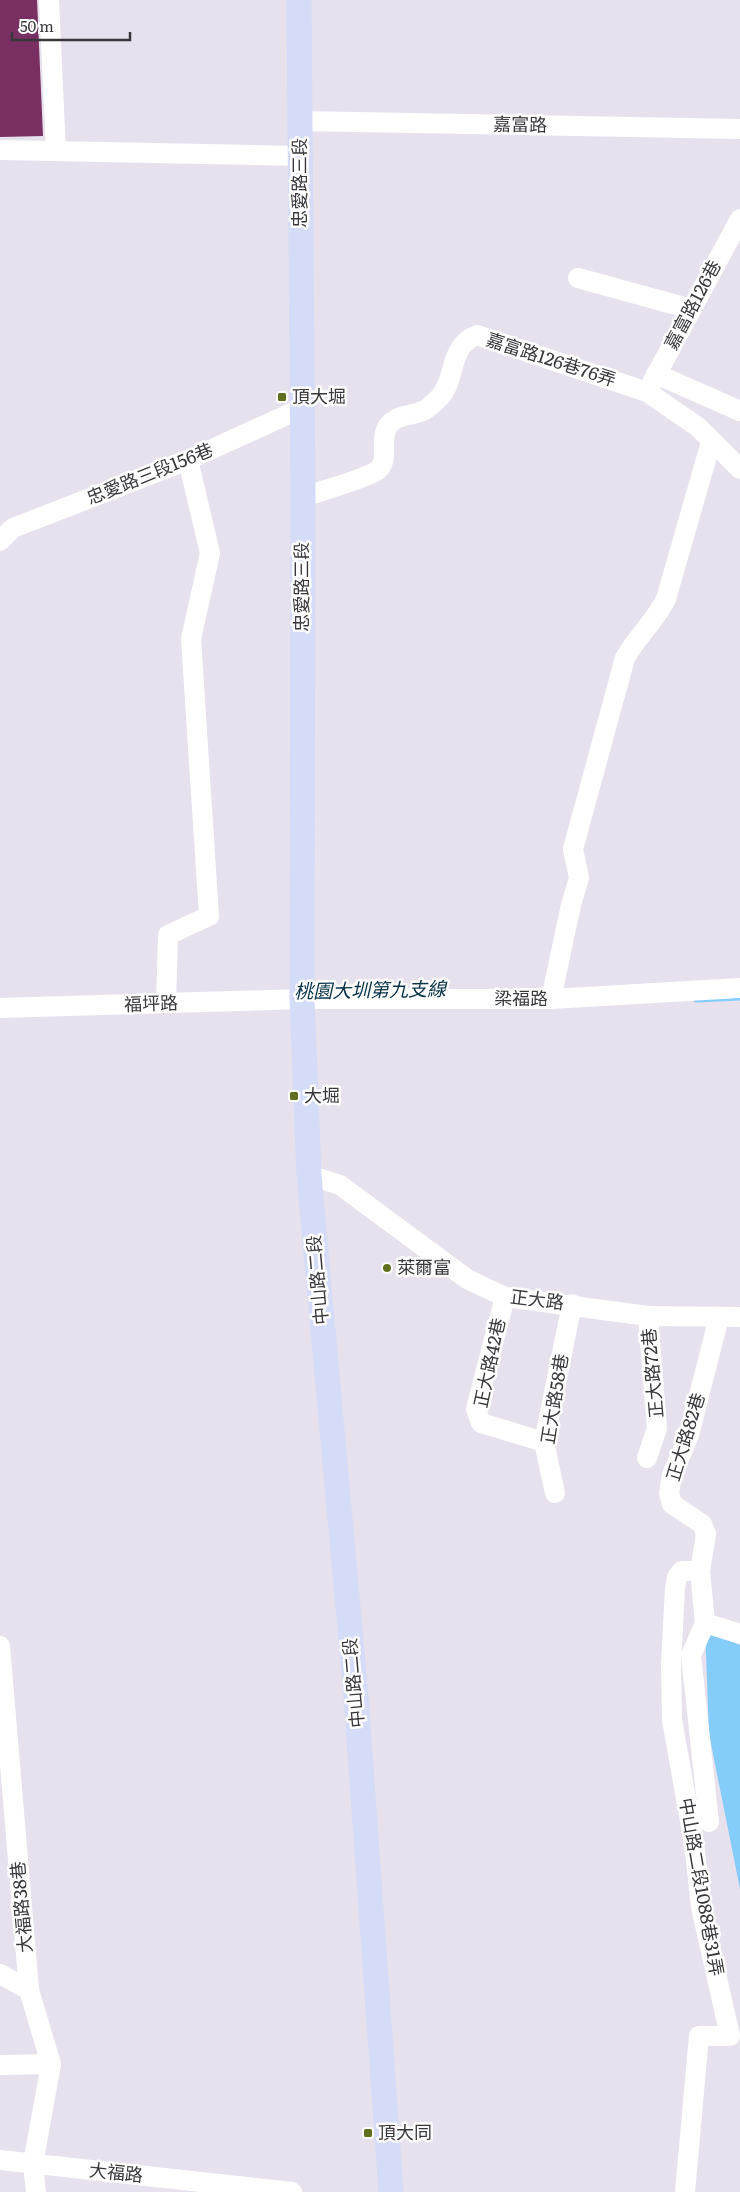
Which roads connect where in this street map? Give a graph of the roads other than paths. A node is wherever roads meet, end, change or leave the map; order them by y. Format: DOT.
graph roads {
  1 [pos="49,0"];
  2 [pos="299,0"];
  3 [pos="299,121"];
  4 [pos="740,129"];
  5 [pos="0,150"];
  6 [pos="56,151"];
  7 [pos="300,156"];
  8 [pos="740,218"];
  9 [pos="578,278"];
  10 [pos="691,309"];
  11 [pos="656,374"];
  12 [pos="647,392"];
  13 [pos="302,408"];
  14 [pos="740,411"];
  15 [pos="711,442"];
  16 [pos="188,460"];
  17 [pos="740,469"];
  18 [pos="303,497"];
  19 [pos="0,541"];
  20 [pos="740,988"];
  21 [pos="551,999"];
  22 [pos="166,1003"];
  23 [pos="302,1004"];
  24 [pos="0,1008"];
  25 [pos="309,1175"];
  26 [pos="505,1297"];
  27 [pos="572,1304"];
  28 [pos="648,1316"];
  29 [pos="719,1317"];
  30 [pos="740,1317"];
  31 [pos="544,1442"];
  32 [pos="647,1458"];
  33 [pos="555,1493"];
  34 [pos="700,1571"];
  35 [pos="705,1623"];
  36 [pos="740,1634"];
  37 [pos="0,1646"];
  38 [pos="709,1822"];
  39 [pos="0,1974"];
  40 [pos="30,1990"];
  41 [pos="51,2064"];
  42 [pos="0,2065"];
  43 [pos="0,2160"];
  44 [pos="33,2164"];
  45 [pos="36,2192"];
  46 [pos="292,2192"];
  47 [pos="391,2192"];
  48 [pos="686,2192"];
  1 -- 6 [label="street"];
  2 -- 3 [label="main road, 忠愛路三段"];
  3 -- 4 [label="street, 嘉富路"];
  3 -- 7 [label="main road, 忠愛路三段"];
  5 -- 6 [label="street"];
  6 -- 7 [label="street"];
  7 -- 13 [label="main road, 忠愛路三段"];
  8 -- 10 [label="street, 嘉富路126巷"];
  9 -- 10 [label="street"];
  10 -- 11 [label="street, 嘉富路126巷"];
  11 -- 12 [label="street, 嘉富路126巷"];
  11 -- 14 [label="street"];
  12 -- 15 [label="street"];
  12 -- 18 [label="street, 嘉富路126巷76弄"];
  13 -- 16 [label="street, 忠愛路三段156巷"];
  13 -- 18 [label="main road, 忠愛路三段"];
  15 -- 17 [label="street"];
  15 -- 21 [label="street"];
  16 -- 19 [label="street, 忠愛路三段156巷"];
  16 -- 22 [label="street"];
  18 -- 23 [label="main road, 忠愛路三段"];
  20 -- 21 [label="street, 梁福路"];
  21 -- 23 [label="street, 梁福路"];
  22 -- 23 [label="street, 福坪路"];
  22 -- 24 [label="street, 福坪路"];
  23 -- 25 [label="main road, 忠愛路三段"];
  25 -- 26 [label="street, 正大路"];
  25 -- 47 [label="main road, 中山路二段"];
  26 -- 27 [label="street, 正大路"];
  26 -- 31 [label="street, 正大路42巷"];
  27 -- 28 [label="street, 正大路"];
  27 -- 31 [label="street, 正大路58巷"];
  28 -- 29 [label="street, 正大路"];
  28 -- 32 [label="street, 正大路72巷"];
  29 -- 30 [label="street, 正大路"];
  29 -- 34 [label="street, 正大路82巷"];
  31 -- 33 [label="street, 正大路58巷"];
  34 -- 35 [label="street, 正大路82巷"];
  34 -- 48 [label="street, 中山路二段1088巷31弄"];
  35 -- 36 [label="street"];
  35 -- 38 [label="street"];
  37 -- 40 [label="street, 大福路38巷"];
  39 -- 40 [label="street"];
  40 -- 41 [label="street, 大福路38巷"];
  41 -- 42 [label="street"];
  41 -- 44 [label="street, 大福路38巷"];
  43 -- 44 [label="street, 大福路"];
  44 -- 45 [label="street, 大福路38巷"];
  44 -- 46 [label="street, 大福路"];
}
